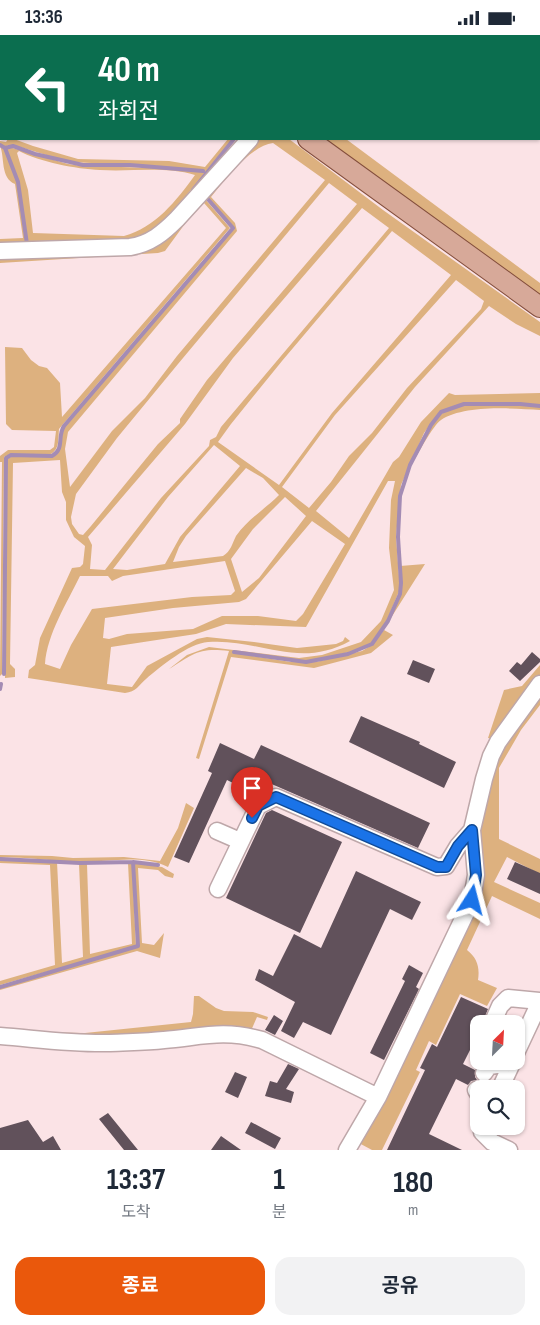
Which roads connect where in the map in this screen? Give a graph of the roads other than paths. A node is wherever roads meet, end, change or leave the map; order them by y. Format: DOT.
graph roads {
  1 [pos="249,140"];
  2 [pos="309,140"];
  3 [pos="0,251"];
  4 [pos="540,307"];
  5 [pos="540,684"];
  6 [pos="472,830"];
  7 [pos="217,831"];
  8 [pos="240,841"];
  9 [pos="218,889"];
  10 [pos="540,1001"];
  11 [pos="496,1015"];
  12 [pos="525,1034"];
  13 [pos="0,1036"];
  14 [pos="486,1070"];
  15 [pos="484,1073"];
  16 [pos="378,1097"];
  17 [pos="485,1135"];
  18 [pos="347,1150"];
  19 [pos="506,1150"];
  1 -- 3 [label="street"];
  2 -- 4 [label="main road"];
  5 -- 6 [label="street"];
  6 -- 8 [label="street"];
  6 -- 16 [label="street"];
  7 -- 8 [label="street"];
  8 -- 9 [label="street"];
  10 -- 11 [label="street"];
  10 -- 12 [label="street"];
  13 -- 16 [label="street"];
  14 -- 15 [label="street"];
  16 -- 18 [label="street"];
  17 -- 19 [label="street"];
}
